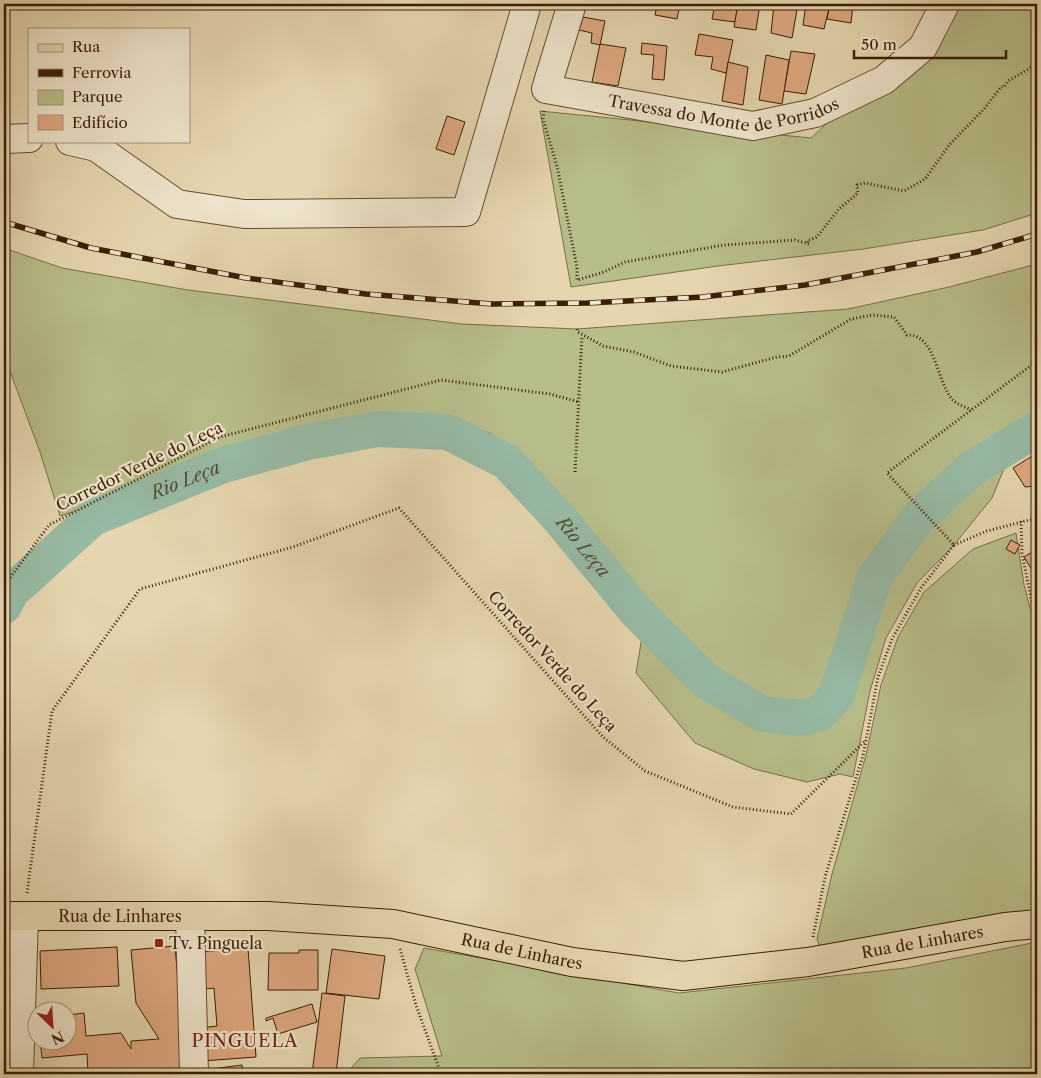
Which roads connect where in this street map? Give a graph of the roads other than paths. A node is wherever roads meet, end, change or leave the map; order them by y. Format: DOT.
graph roads {
  1 [pos="527,4"];
  2 [pos="572,4"];
  3 [pos="945,4"];
  4 [pos="28,138"];
  5 [pos="4,139"];
  6 [pos="74,142"];
  7 [pos="14,916"];
  8 [pos="190,916"];
  9 [pos="1037,924"];
  10 [pos="18,1074"];
  11 [pos="194,1074"];
  1 -- 6 [label="street"];
  2 -- 3 [label="street, Travessa do Monte de Porridos"];
  4 -- 5 [label="street"];
  7 -- 8 [label="main road, Rua de Linhares"];
  7 -- 10 [label="street"];
  8 -- 9 [label="main road, Rua de Linhares"];
  8 -- 11 [label="street"];
}
